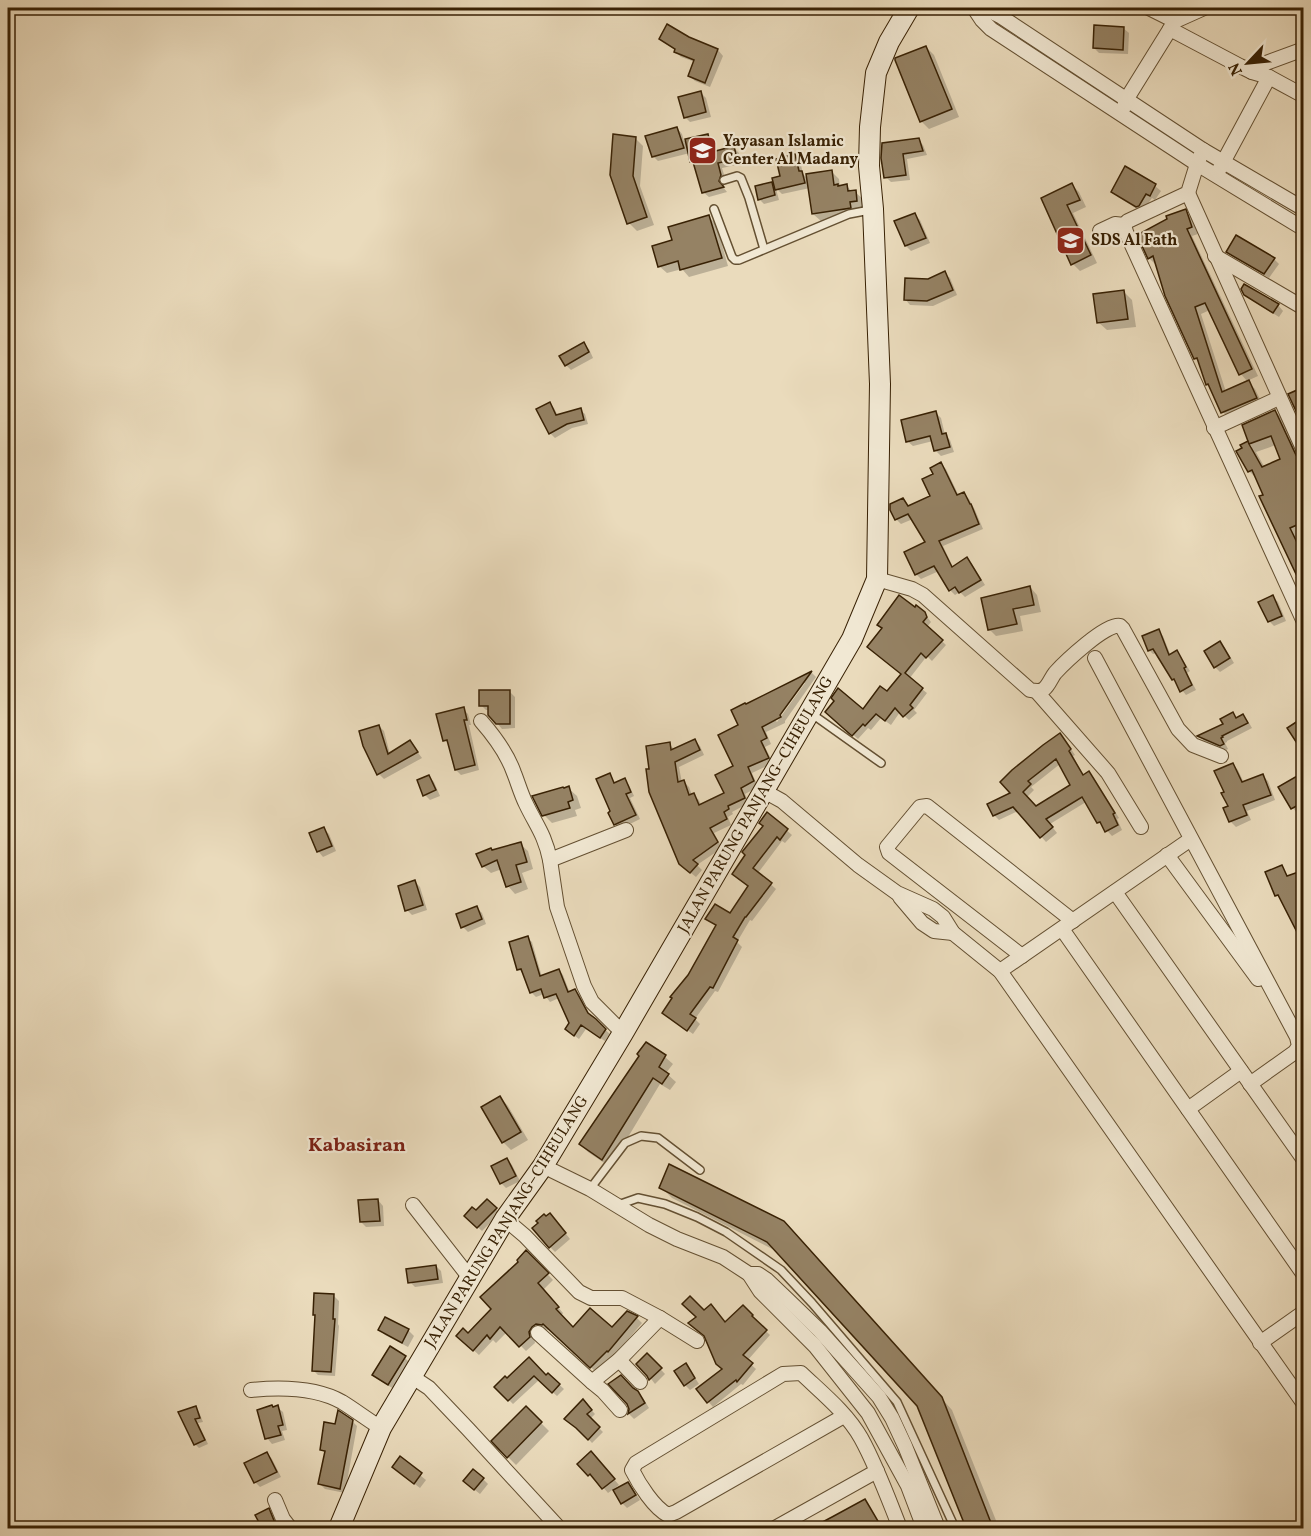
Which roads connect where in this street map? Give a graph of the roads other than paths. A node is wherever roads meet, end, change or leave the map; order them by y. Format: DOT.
graph roads {
  1 [pos="909,8"];
  2 [pos="974,8"];
  3 [pos="1204,8"];
  4 [pos="1302,8"];
  5 [pos="1156,9"];
  6 [pos="1304,12"];
  7 [pos="1173,25"];
  8 [pos="1304,49"];
  9 [pos="1252,72"];
  10 [pos="1269,77"];
  11 [pos="1304,96"];
  12 [pos="1126,100"];
  13 [pos="1122,114"];
  14 [pos="1203,150"];
  15 [pos="1224,162"];
  16 [pos="1197,164"];
  17 [pos="1216,175"];
  18 [pos="724,180"];
  19 [pos="1188,193"];
  20 [pos="714,209"];
  21 [pos="873,209"];
  22 [pos="1304,209"];
  23 [pos="1124,225"];
  24 [pos="1304,229"];
  25 [pos="1100,231"];
  26 [pos="764,249"];
  27 [pos="1215,256"];
  28 [pos="1304,308"];
  29 [pos="1279,398"];
  30 [pos="1214,428"];
  31 [pos="1304,451"];
  32 [pos="877,579"];
  33 [pos="1300,603"];
  34 [pos="1304,622"];
  35 [pos="1095,658"];
  36 [pos="1037,692"];
  37 [pos="810,713"];
  38 [pos="481,721"];
  39 [pos="1221,756"];
  40 [pos="881,763"];
  41 [pos="764,791"];
  42 [pos="1141,827"];
  43 [pos="626,830"];
  44 [pos="1191,839"];
  45 [pos="1167,855"];
  46 [pos="550,860"];
  47 [pos="1115,892"];
  48 [pos="1067,925"];
  49 [pos="1022,956"];
  50 [pos="1000,971"];
  51 [pos="1287,1018"];
  52 [pos="623,1032"];
  53 [pos="1241,1071"];
  54 [pos="1250,1084"];
  55 [pos="1188,1109"];
  56 [pos="1304,1160"];
  57 [pos="543,1166"];
  58 [pos="700,1170"];
  59 [pos="590,1189"];
  60 [pos="413,1205"];
  61 [pos="616,1206"];
  62 [pos="505,1219"];
  63 [pos="749,1274"];
  64 [pos="1304,1275"];
  65 [pos="470,1278"];
  66 [pos="1304,1312"];
  67 [pos="660,1318"];
  68 [pos="538,1333"];
  69 [pos="697,1341"];
  70 [pos="1260,1342"];
  71 [pos="619,1360"];
  72 [pos="411,1376"];
  73 [pos="592,1382"];
  74 [pos="640,1382"];
  75 [pos="251,1390"];
  76 [pos="1304,1404"];
  77 [pos="620,1410"];
  78 [pos="844,1416"];
  79 [pos="381,1428"];
  80 [pos="877,1471"];
  81 [pos="275,1500"];
  82 [pos="290,1528"];
  83 [pos="339,1528"];
  84 [pos="559,1528"];
  85 [pos="776,1528"];
  86 [pos="900,1528"];
  87 [pos="924,1528"];
  88 [pos="938,1528"];
  89 [pos="955,1528"];
  1 -- 21 [label="street, JALAN PARUNG PANJANG–CIHEULANG"];
  2 -- 12 [label="street"];
  2 -- 13 [label="street"];
  3 -- 7 [label="street"];
  4 -- 6 [label="street"];
  5 -- 7 [label="street"];
  7 -- 9 [label="street"];
  7 -- 12 [label="street"];
  8 -- 9 [label="street"];
  9 -- 10 [label="street"];
  10 -- 11 [label="street"];
  10 -- 15 [label="street"];
  12 -- 13 [label="street"];
  12 -- 14 [label="street"];
  13 -- 16 [label="street"];
  14 -- 15 [label="street"];
  14 -- 16 [label="street"];
  15 -- 17 [label="street"];
  15 -- 22 [label="street"];
  16 -- 17 [label="street"];
  16 -- 19 [label="street"];
  17 -- 24 [label="street"];
  18 -- 26 [label="lane"];
  19 -- 23 [label="street"];
  19 -- 27 [label="street"];
  20 -- 26 [label="lane"];
  21 -- 26 [label="lane"];
  21 -- 32 [label="street, JALAN PARUNG PANJANG–CIHEULANG"];
  23 -- 25 [label="street"];
  23 -- 30 [label="street"];
  27 -- 28 [label="street"];
  27 -- 29 [label="street"];
  29 -- 30 [label="street"];
  29 -- 31 [label="street"];
  30 -- 33 [label="street"];
  32 -- 36 [label="street"];
  32 -- 37 [label="street, JALAN PARUNG PANJANG–CIHEULANG"];
  33 -- 34 [label="street"];
  35 -- 44 [label="street"];
  36 -- 39 [label="street"];
  36 -- 42 [label="street"];
  37 -- 40 [label="lane"];
  37 -- 41 [label="street, JALAN PARUNG PANJANG–CIHEULANG"];
  38 -- 46 [label="street"];
  41 -- 50 [label="street"];
  41 -- 52 [label="street, JALAN PARUNG PANJANG–CIHEULANG"];
  43 -- 46 [label="street"];
  44 -- 45 [label="street"];
  44 -- 51 [label="street"];
  45 -- 47 [label="street"];
  45 -- 51 [label="street"];
  46 -- 52 [label="street"];
  47 -- 48 [label="street"];
  47 -- 53 [label="street"];
  48 -- 49 [label="street"];
  48 -- 49 [label="street"];
  48 -- 55 [label="street"];
  49 -- 50 [label="street"];
  50 -- 70 [label="street"];
  51 -- 54 [label="street"];
  52 -- 57 [label="street, JALAN PARUNG PANJANG–CIHEULANG"];
  53 -- 54 [label="street"];
  53 -- 55 [label="street"];
  54 -- 56 [label="street"];
  55 -- 64 [label="street"];
  57 -- 59 [label="street"];
  57 -- 62 [label="street, JALAN PARUNG PANJANG–CIHEULANG"];
  58 -- 59 [label="lane"];
  59 -- 61 [label="street"];
  60 -- 65 [label="street"];
  61 -- 63 [label="street"];
  61 -- 89 [label="lane"];
  62 -- 65 [label="street, JALAN PARUNG PANJANG–CIHEULANG"];
  62 -- 67 [label="street"];
  63 -- 87 [label="street"];
  63 -- 88 [label="street"];
  65 -- 72 [label="street, JALAN PARUNG PANJANG–CIHEULANG"];
  66 -- 70 [label="street"];
  67 -- 69 [label="street"];
  67 -- 71 [label="street"];
  68 -- 73 [label="street"];
  70 -- 76 [label="street"];
  71 -- 73 [label="street"];
  71 -- 74 [label="street"];
  72 -- 79 [label="street, JALAN PARUNG PANJANG–CIHEULANG"];
  72 -- 84 [label="street"];
  73 -- 77 [label="street"];
  75 -- 79 [label="street"];
  78 -- 78 [label="street"];
  78 -- 80 [label="street"];
  79 -- 83 [label="street, JALAN PARUNG PANJANG–CIHEULANG"];
  80 -- 85 [label="street"];
  80 -- 86 [label="street"];
  81 -- 82 [label="street"];
}
